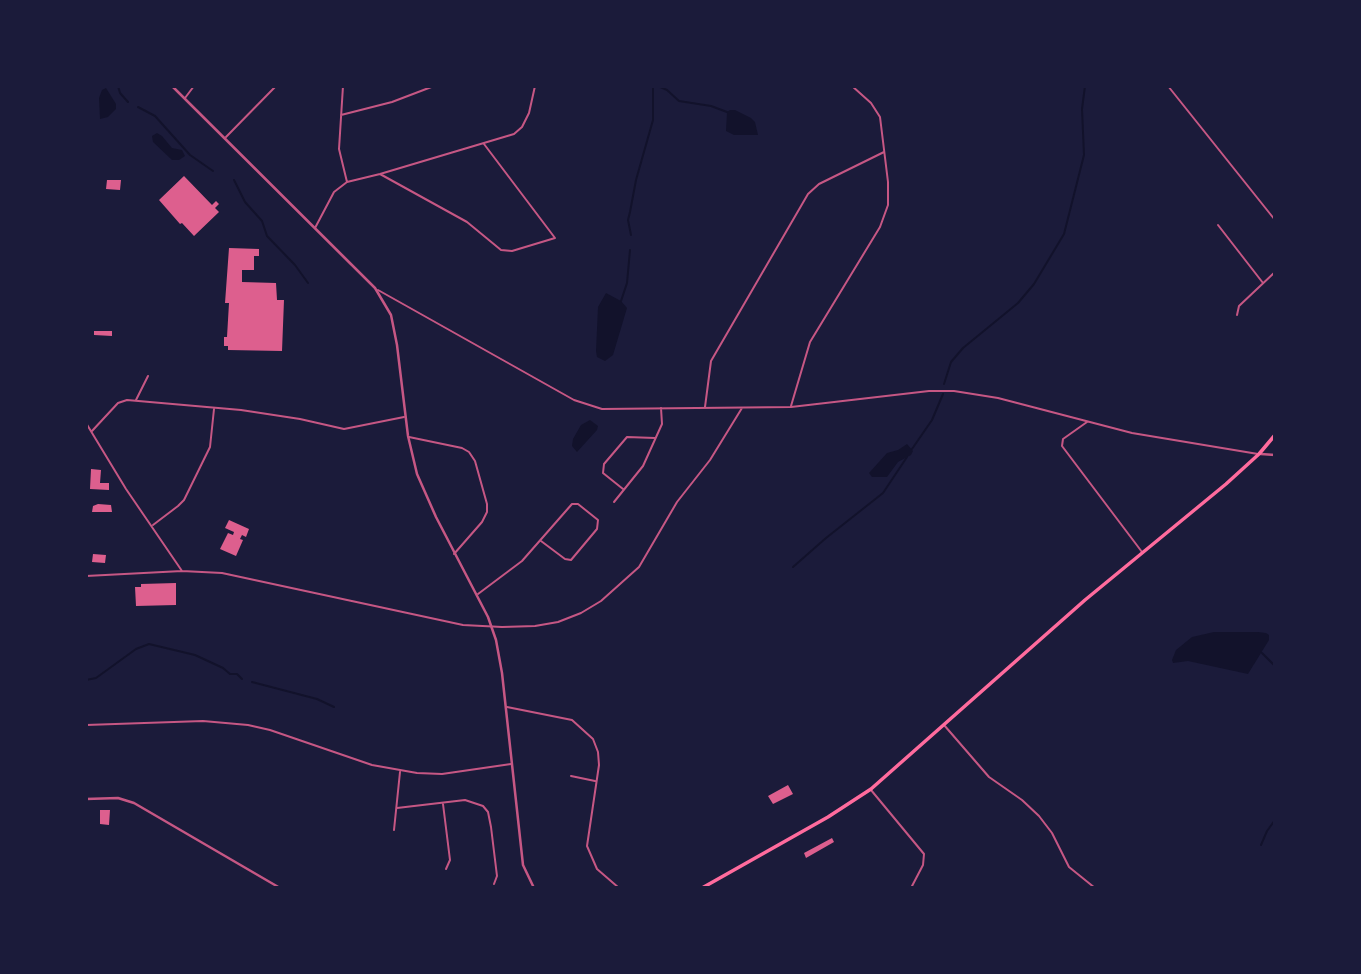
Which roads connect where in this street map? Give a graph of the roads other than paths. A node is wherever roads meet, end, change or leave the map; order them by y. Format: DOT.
graph roads {
  1 [pos="172,86"];
  2 [pos="194,86"];
  3 [pos="276,86"];
  4 [pos="343,86"];
  5 [pos="434,86"];
  6 [pos="535,86"];
  7 [pos="852,86"];
  8 [pos="1168,86"];
  9 [pos="185,98"];
  10 [pos="341,115"];
  11 [pos="225,138"];
  12 [pos="484,144"];
  13 [pos="885,151"];
  14 [pos="380,174"];
  15 [pos="346,181"];
  16 [pos="1275,220"];
  17 [pos="1218,225"];
  18 [pos="315,229"];
  19 [pos="1275,272"];
  20 [pos="1263,283"];
  21 [pos="375,288"];
  22 [pos="1237,315"];
  23 [pos="148,376"];
  24 [pos="136,401"];
  25 [pos="661,407"];
  26 [pos="705,407"];
  27 [pos="742,407"];
  28 [pos="791,407"];
  29 [pos="214,408"];
  30 [pos="405,417"];
  31 [pos="1087,422"];
  32 [pos="86,423"];
  33 [pos="92,431"];
  34 [pos="1275,435"];
  35 [pos="408,436"];
  36 [pos="656,438"];
  37 [pos="1259,454"];
  38 [pos="1275,455"];
  39 [pos="624,490"];
  40 [pos="614,502"];
  41 [pos="152,526"];
  42 [pos="541,541"];
  43 [pos="1142,553"];
  44 [pos="454,554"];
  45 [pos="182,571"];
  46 [pos="86,576"];
  47 [pos="477,594"];
  48 [pos="492,627"];
  49 [pos="506,707"];
  50 [pos="86,725"];
  51 [pos="944,725"];
  52 [pos="512,764"];
  53 [pos="400,771"];
  54 [pos="571,776"];
  55 [pos="596,782"];
  56 [pos="871,789"];
  57 [pos="86,799"];
  58 [pos="443,803"];
  59 [pos="397,808"];
  60 [pos="394,830"];
  61 [pos="446,869"];
  62 [pos="494,884"];
  63 [pos="280,888"];
  64 [pos="534,888"];
  65 [pos="619,888"];
  66 [pos="702,888"];
  67 [pos="911,888"];
  68 [pos="1095,888"];
  1 -- 9 [label="street"];
  2 -- 9 [label="street"];
  3 -- 11 [label="street"];
  4 -- 10 [label="street"];
  5 -- 10 [label="street"];
  6 -- 12 [label="street"];
  7 -- 13 [label="street"];
  8 -- 16 [label="street"];
  9 -- 11 [label="street"];
  10 -- 15 [label="street"];
  11 -- 18 [label="street"];
  12 -- 14 [label="street"];
  12 -- 14 [label="street"];
  13 -- 26 [label="street"];
  13 -- 28 [label="street"];
  14 -- 15 [label="street"];
  15 -- 18 [label="street"];
  17 -- 20 [label="street"];
  18 -- 21 [label="street"];
  19 -- 20 [label="street"];
  20 -- 22 [label="street"];
  21 -- 25 [label="street"];
  21 -- 30 [label="street"];
  23 -- 24 [label="street"];
  24 -- 29 [label="street"];
  24 -- 33 [label="street"];
  25 -- 26 [label="street"];
  25 -- 36 [label="street"];
  26 -- 27 [label="street"];
  27 -- 28 [label="street"];
  27 -- 48 [label="street"];
  28 -- 31 [label="street"];
  29 -- 30 [label="street"];
  29 -- 41 [label="street"];
  30 -- 35 [label="street"];
  31 -- 37 [label="street"];
  31 -- 43 [label="street"];
  32 -- 33 [label="street"];
  33 -- 41 [label="street"];
  34 -- 37 [label="main road"];
  35 -- 44 [label="street"];
  35 -- 44 [label="street"];
  36 -- 39 [label="street"];
  36 -- 39 [label="street"];
  37 -- 38 [label="street"];
  37 -- 43 [label="main road"];
  39 -- 40 [label="street"];
  41 -- 45 [label="street"];
  42 -- 42 [label="street"];
  42 -- 47 [label="street"];
  43 -- 51 [label="main road"];
  44 -- 47 [label="street"];
  45 -- 46 [label="street"];
  45 -- 48 [label="street"];
  47 -- 48 [label="street"];
  48 -- 49 [label="street"];
  49 -- 52 [label="street"];
  49 -- 55 [label="street"];
  50 -- 53 [label="street"];
  51 -- 56 [label="main road"];
  51 -- 68 [label="street"];
  52 -- 53 [label="street"];
  52 -- 64 [label="street"];
  53 -- 59 [label="street"];
  54 -- 55 [label="street"];
  55 -- 65 [label="street"];
  56 -- 66 [label="main road"];
  56 -- 67 [label="street"];
  57 -- 63 [label="street"];
  58 -- 59 [label="street"];
  58 -- 61 [label="street"];
  58 -- 62 [label="street"];
  59 -- 60 [label="street"];
}
